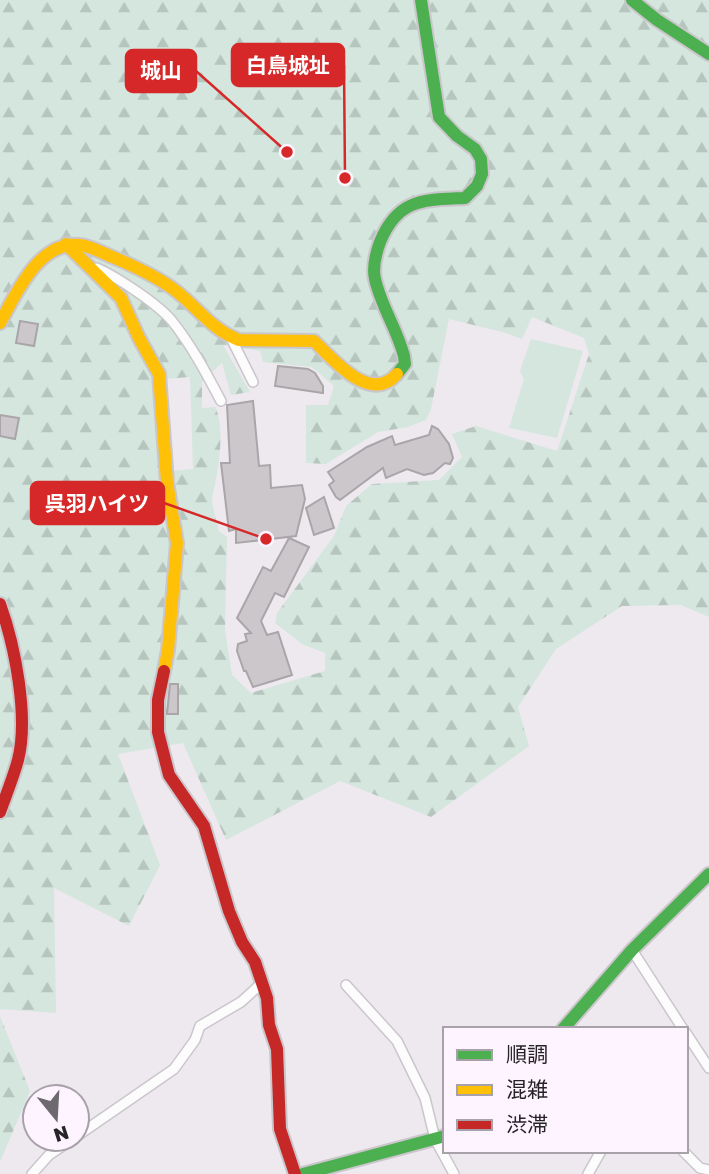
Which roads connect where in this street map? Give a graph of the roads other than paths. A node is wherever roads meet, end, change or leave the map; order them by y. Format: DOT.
graph roads {
  1 [pos="421,0"];
  2 [pos="632,0"];
  3 [pos="709,54"];
  4 [pos="65,244"];
  5 [pos="89,265"];
  6 [pos="0,323"];
  7 [pos="231,338"];
  8 [pos="253,382"];
  9 [pos="221,401"];
  10 [pos="0,604"];
  11 [pos="0,812"];
  12 [pos="709,874"];
  13 [pos="632,950"];
  14 [pos="262,983"];
  15 [pos="346,985"];
  16 [pos="565,1027"];
  17 [pos="682,1027"];
  18 [pos="688,1036"];
  19 [pos="709,1069"];
  20 [pos="91,1126"];
  21 [pos="440,1138"];
  22 [pos="52,1153"];
  23 [pos="446,1153"];
  24 [pos="600,1153"];
  25 [pos="685,1153"];
  26 [pos="709,1170"];
  27 [pos="32,1174"];
  28 [pos="295,1174"];
  29 [pos="303,1174"];
  30 [pos="454,1174"];
  31 [pos="588,1174"];
  1 -- 7 [label="street"];
  2 -- 3 [label="street"];
  4 -- 5 [label="street"];
  4 -- 6 [label="street"];
  4 -- 7 [label="street"];
  5 -- 9 [label="street"];
  5 -- 14 [label="street"];
  7 -- 8 [label="street"];
  10 -- 11 [label="street"];
  12 -- 13 [label="street"];
  13 -- 16 [label="street"];
  13 -- 17 [label="street"];
  14 -- 20 [label="street"];
  14 -- 28 [label="street"];
  15 -- 21 [label="street"];
  18 -- 19 [label="street"];
  21 -- 29 [label="street"];
  22 -- 27 [label="street"];
  23 -- 30 [label="street"];
  24 -- 31 [label="street"];
  25 -- 26 [label="street"];
}
